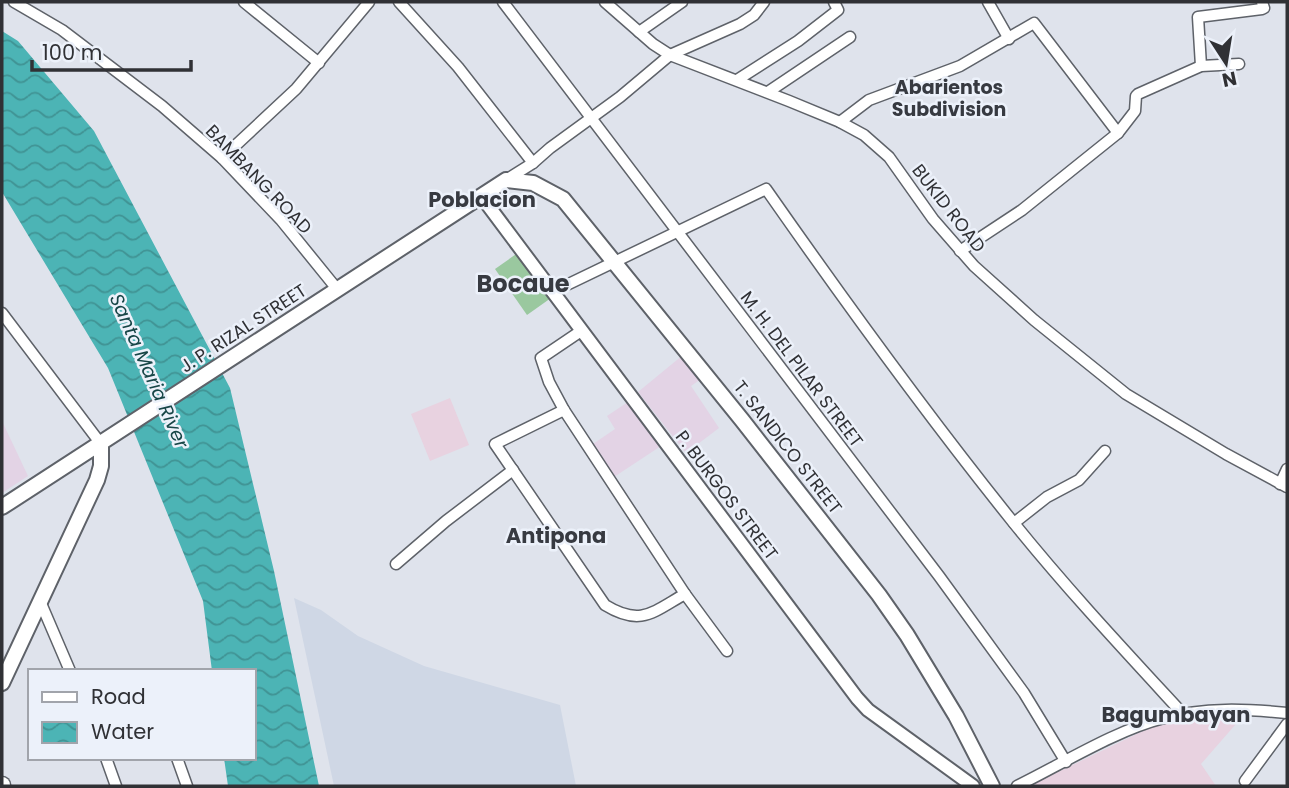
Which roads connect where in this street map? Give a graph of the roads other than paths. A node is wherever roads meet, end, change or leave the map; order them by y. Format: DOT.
graph roads {
  1 [pos="14,2"];
  2 [pos="244,2"];
  3 [pos="369,2"];
  4 [pos="399,2"];
  5 [pos="503,2"];
  6 [pos="605,2"];
  7 [pos="682,2"];
  8 [pos="764,2"];
  9 [pos="834,2"];
  10 [pos="988,2"];
  11 [pos="1262,2"];
  12 [pos="639,32"];
  13 [pos="850,37"];
  14 [pos="1009,39"];
  15 [pos="670,55"];
  16 [pos="319,63"];
  17 [pos="1239,64"];
  18 [pos="1201,66"];
  19 [pos="737,80"];
  20 [pos="768,92"];
  21 [pos="591,118"];
  22 [pos="840,122"];
  23 [pos="1118,133"];
  24 [pos="222,158"];
  25 [pos="533,163"];
  26 [pos="506,180"];
  27 [pos="481,196"];
  28 [pos="677,232"];
  29 [pos="960,251"];
  30 [pos="614,261"];
  31 [pos="337,289"];
  32 [pos="552,292"];
  33 [pos="2,313"];
  34 [pos="582,331"];
  35 [pos="565,410"];
  36 [pos="101,444"];
  37 [pos="1105,451"];
  38 [pos="1287,469"];
  39 [pos="513,470"];
  40 [pos="1284,486"];
  41 [pos="2,507"];
  42 [pos="1014,523"];
  43 [pos="396,564"];
  44 [pos="685,594"];
  45 [pos="39,600"];
  46 [pos="727,651"];
  47 [pos="69,669"];
  48 [pos="2,683"];
  49 [pos="1287,713"];
  50 [pos="1183,714"];
  51 [pos="1287,724"];
  52 [pos="107,760"];
  53 [pos="178,760"];
  54 [pos="1066,762"];
  55 [pos="1245,782"];
  56 [pos="116,786"];
  57 [pos="187,786"];
  58 [pos="973,786"];
  59 [pos="992,786"];
  60 [pos="1017,786"];
  1 -- 24 [label="street, BAMBANG ROAD"];
  2 -- 16 [label="street"];
  3 -- 16 [label="street"];
  4 -- 25 [label="street"];
  5 -- 21 [label="street, M. H. DEL PILAR STREET"];
  6 -- 12 [label="street, BUKID ROAD"];
  7 -- 12 [label="street"];
  8 -- 15 [label="street"];
  9 -- 19 [label="street"];
  10 -- 14 [label="street"];
  11 -- 18 [label="street"];
  12 -- 15 [label="street, BUKID ROAD"];
  13 -- 20 [label="street"];
  14 -- 22 [label="street"];
  14 -- 23 [label="street"];
  15 -- 19 [label="street, BUKID ROAD"];
  15 -- 21 [label="street"];
  16 -- 24 [label="street"];
  17 -- 18 [label="street"];
  18 -- 23 [label="street"];
  19 -- 20 [label="street, BUKID ROAD"];
  20 -- 22 [label="street, BUKID ROAD"];
  21 -- 25 [label="street"];
  21 -- 28 [label="street, M. H. DEL PILAR STREET"];
  22 -- 29 [label="street, BUKID ROAD"];
  23 -- 29 [label="street"];
  24 -- 31 [label="street, BAMBANG ROAD"];
  25 -- 26 [label="street"];
  26 -- 27 [label="main road, J. P. RIZAL STREET"];
  26 -- 30 [label="main road, T. SANDICO STREET"];
  27 -- 31 [label="main road, J. P. RIZAL STREET"];
  27 -- 32 [label="street, P. BURGOS STREET"];
  28 -- 30 [label="street"];
  28 -- 42 [label="street"];
  28 -- 54 [label="street, M. H. DEL PILAR STREET"];
  29 -- 40 [label="street, BUKID ROAD"];
  30 -- 32 [label="street"];
  30 -- 59 [label="main road, T. SANDICO STREET"];
  31 -- 36 [label="main road, J. P. RIZAL STREET"];
  32 -- 34 [label="street, P. BURGOS STREET"];
  33 -- 36 [label="street"];
  34 -- 35 [label="street"];
  34 -- 58 [label="street, P. BURGOS STREET"];
  35 -- 39 [label="street"];
  35 -- 44 [label="street"];
  36 -- 41 [label="main road, J. P. RIZAL STREET"];
  36 -- 45 [label="main road"];
  37 -- 42 [label="street"];
  38 -- 40 [label="street"];
  39 -- 43 [label="street"];
  39 -- 44 [label="street"];
  42 -- 50 [label="street"];
  44 -- 46 [label="street"];
  45 -- 47 [label="street"];
  45 -- 48 [label="main road"];
  49 -- 50 [label="street"];
  50 -- 54 [label="street"];
  51 -- 55 [label="street"];
  52 -- 56 [label="street"];
  53 -- 57 [label="street"];
  54 -- 60 [label="street"];
}
